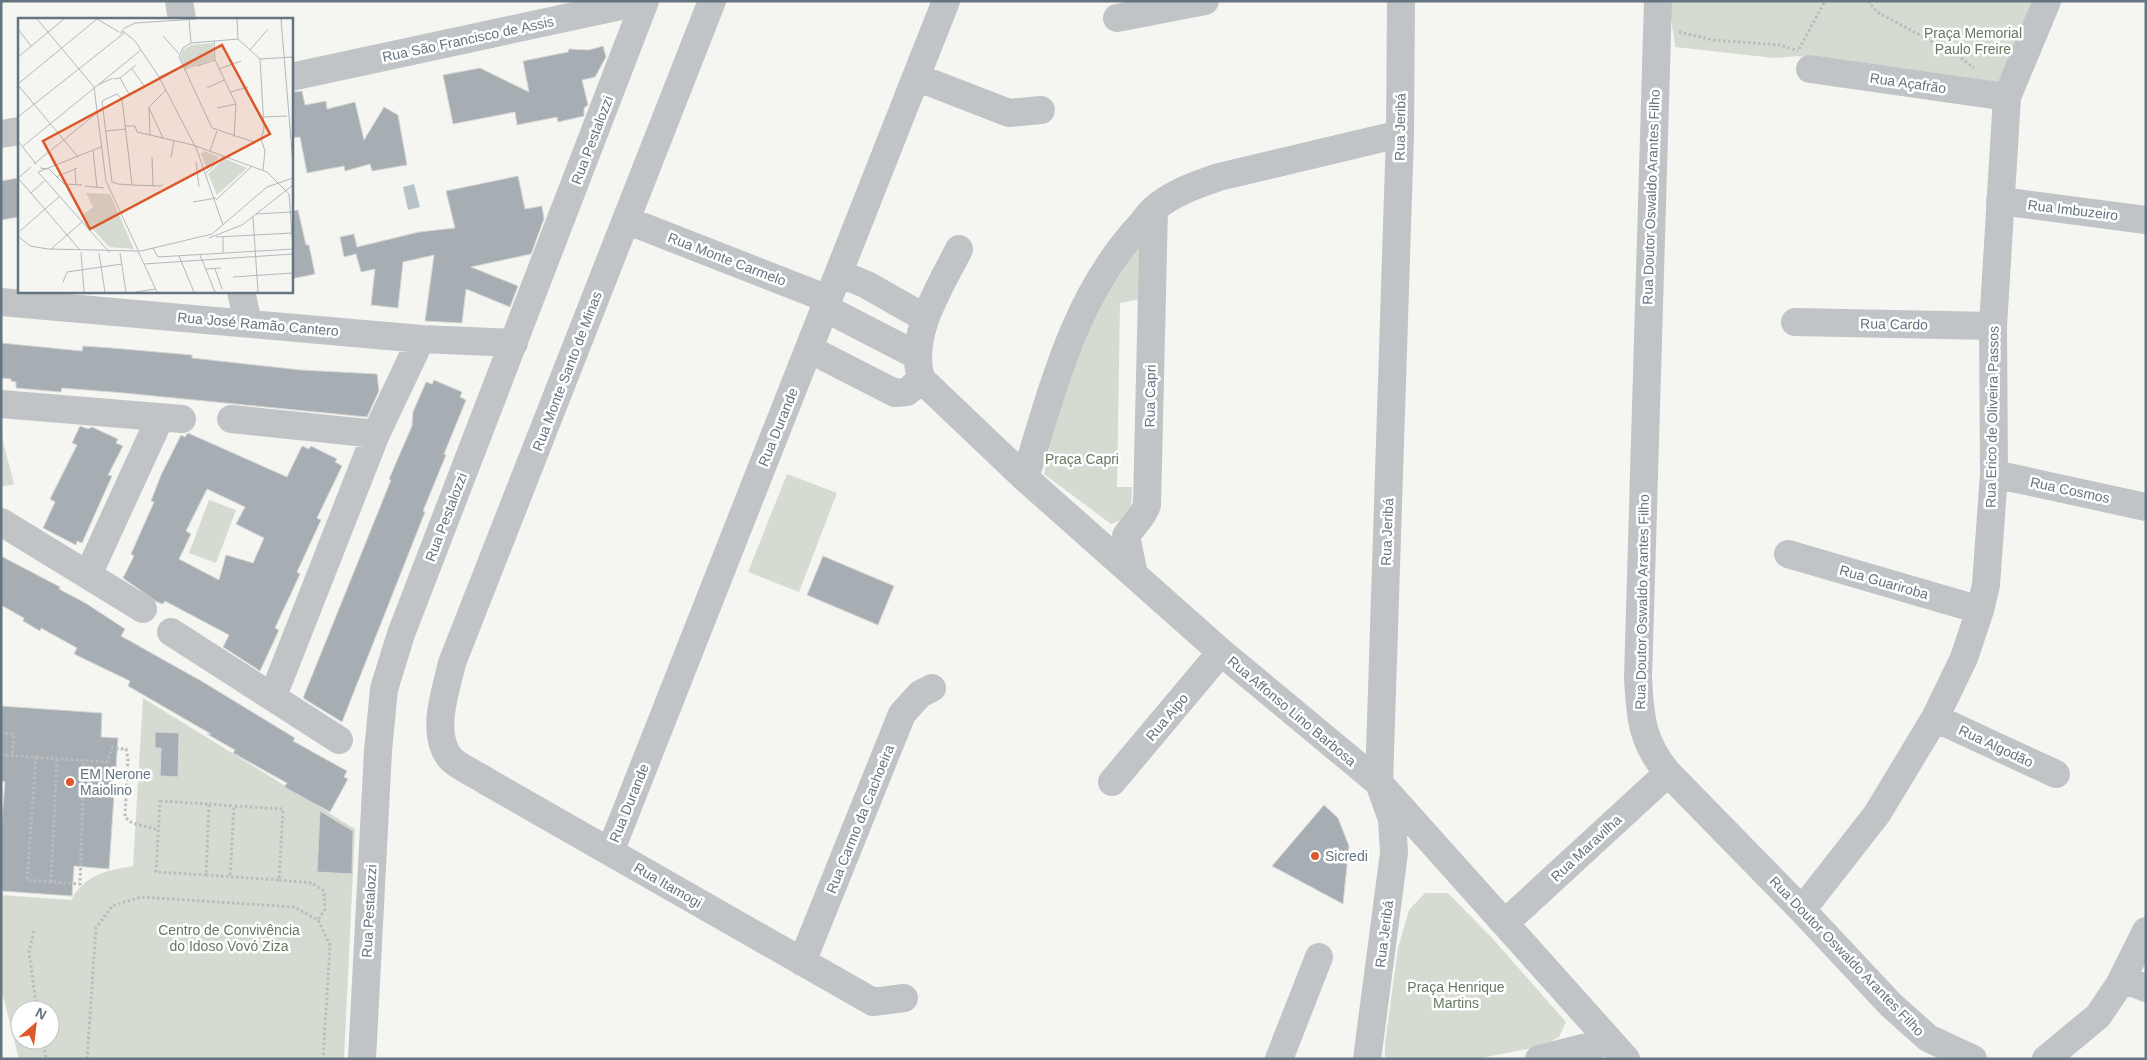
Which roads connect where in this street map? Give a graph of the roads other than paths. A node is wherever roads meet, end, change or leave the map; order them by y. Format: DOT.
graph roads {
  1 [pos="179,1"];
  2 [pos="645,1"];
  3 [pos="712,1"];
  4 [pos="946,1"];
  5 [pos="1205,1"];
  6 [pos="1401,1"];
  7 [pos="1658,1"];
  8 [pos="2047,1"];
  9 [pos="182,18"];
  10 [pos="1117,18"];
  11 [pos="1804,60"];
  12 [pos="916,77"];
  13 [pos="292,78"];
  14 [pos="2007,97"];
  15 [pos="1041,110"];
  16 [pos="18,131"];
  17 [pos="1,134"];
  18 [pos="1400,134"];
  19 [pos="2000,201"];
  20 [pos="1154,209"];
  21 [pos="626,220"];
  22 [pos="2146,220"];
  23 [pos="959,249"];
  24 [pos="838,273"];
  25 [pos="241,292"];
  26 [pos="1,302"];
  27 [pos="826,304"];
  28 [pos="925,318"];
  29 [pos="1795,322"];
  30 [pos="248,323"];
  31 [pos="1993,326"];
  32 [pos="421,339"];
  33 [pos="514,344"];
  34 [pos="809,349"];
  35 [pos="924,375"];
  36 [pos="1,404"];
  37 [pos="231,418"];
  38 [pos="376,434"];
  39 [pos="1994,474"];
  40 [pos="1025,478"];
  41 [pos="2146,507"];
  42 [pos="1,522"];
  43 [pos="1788,554"];
  44 [pos="88,575"];
  45 [pos="1134,575"];
  46 [pos="143,608"];
  47 [pos="1980,610"];
  48 [pos="171,632"];
  49 [pos="1221,652"];
  50 [pos="932,688"];
  51 [pos="273,696"];
  52 [pos="1935,718"];
  53 [pos="339,740"];
  54 [pos="442,745"];
  55 [pos="1668,773"];
  56 [pos="2056,774"];
  57 [pos="1112,782"];
  58 [pos="1379,783"];
  59 [pos="610,852"];
  60 [pos="1802,910"];
  61 [pos="1505,923"];
  62 [pos="2146,931"];
  63 [pos="1319,957"];
  64 [pos="802,962"];
  65 [pos="2134,984"];
  66 [pos="904,998"];
  67 [pos="1618,1050"];
  68 [pos="362,1059"];
  69 [pos="1278,1059"];
  70 [pos="1367,1059"];
  71 [pos="1539,1059"];
  72 [pos="1973,1059"];
  73 [pos="2046,1059"];
  1 -- 9 [label="street"];
  2 -- 13 [label="street, Rua São Francisco de Assis"];
  2 -- 33 [label="street, Rua Pestalozzi"];
  3 -- 21 [label="street, Rua Monte Santo de Minas"];
  4 -- 12 [label="street, Rua Durande"];
  5 -- 10 [label="street"];
  6 -- 18 [label="street, Rua Jeribá"];
  7 -- 55 [label="street, Rua Doutor Oswaldo Arantes Filho"];
  8 -- 14 [label="street, Rua Erico de Oliveira Passos"];
  11 -- 14 [label="street, Rua Açafrão"];
  12 -- 15 [label="street"];
  12 -- 24 [label="street, Rua Durande"];
  14 -- 19 [label="street, Rua Erico de Oliveira Passos"];
  16 -- 17 [label="street"];
  18 -- 20 [label="street"];
  18 -- 58 [label="street, Rua Jeribá"];
  19 -- 22 [label="street, Rua Imbuzeiro"];
  19 -- 31 [label="street, Rua Erico de Oliveira Passos"];
  20 -- 40 [label="street"];
  20 -- 45 [label="street, Rua Capri"];
  21 -- 27 [label="street, Rua Monte Carmelo"];
  21 -- 54 [label="street, Rua Monte Santo de Minas"];
  23 -- 28 [label="street"];
  24 -- 27 [label="street, Rua Durande"];
  24 -- 28 [label="street"];
  25 -- 30 [label="street"];
  26 -- 30 [label="street, Rua José Ramão Cantero"];
  27 -- 34 [label="street, Rua Durande"];
  27 -- 35 [label="street, Rua Monte Carmelo"];
  28 -- 35 [label="street"];
  29 -- 31 [label="street, Rua Cardo"];
  30 -- 32 [label="street, Rua José Ramão Cantero"];
  31 -- 39 [label="street, Rua Erico de Oliveira Passos"];
  32 -- 33 [label="street, Rua José Ramão Cantero"];
  32 -- 38 [label="street"];
  33 -- 68 [label="street, Rua Pestalozzi"];
  34 -- 35 [label="street"];
  34 -- 59 [label="street, Rua Durande"];
  35 -- 40 [label="street, Rua Affonso Lino Barbosa"];
  36 -- 44 [label="street"];
  37 -- 38 [label="street"];
  38 -- 51 [label="street"];
  39 -- 41 [label="street, Rua Cosmos"];
  39 -- 47 [label="street, Rua Erico de Oliveira Passos"];
  40 -- 45 [label="street, Rua Affonso Lino Barbosa"];
  42 -- 44 [label="street"];
  43 -- 47 [label="street, Rua Guariroba"];
  44 -- 46 [label="street"];
  45 -- 49 [label="street, Rua Affonso Lino Barbosa"];
  47 -- 52 [label="street, Rua Erico de Oliveira Passos"];
  48 -- 51 [label="street"];
  49 -- 57 [label="street, Rua Aipo"];
  49 -- 58 [label="street, Rua Affonso Lino Barbosa"];
  50 -- 64 [label="street, Rua Carmo da Cachoeira"];
  51 -- 53 [label="street"];
  52 -- 56 [label="street, Rua Algodão"];
  52 -- 60 [label="street, Rua Erico de Oliveira Passos"];
  54 -- 59 [label="street, Rua Itamogi"];
  55 -- 60 [label="street, Rua Doutor Oswaldo Arantes Filho"];
  55 -- 61 [label="street, Rua Maravilha"];
  58 -- 61 [label="street, Rua Affonso Lino Barbosa"];
  58 -- 70 [label="street, Rua Jeribá"];
  59 -- 64 [label="street, Rua Itamogi"];
  60 -- 72 [label="street, Rua Doutor Oswaldo Arantes Filho"];
  61 -- 67 [label="street, Rua Affonso Lino Barbosa"];
  62 -- 65 [label="street"];
  63 -- 69 [label="street"];
  64 -- 66 [label="street, Rua Itamogi"];
  65 -- 73 [label="street"];
  67 -- 71 [label="street"];
}
